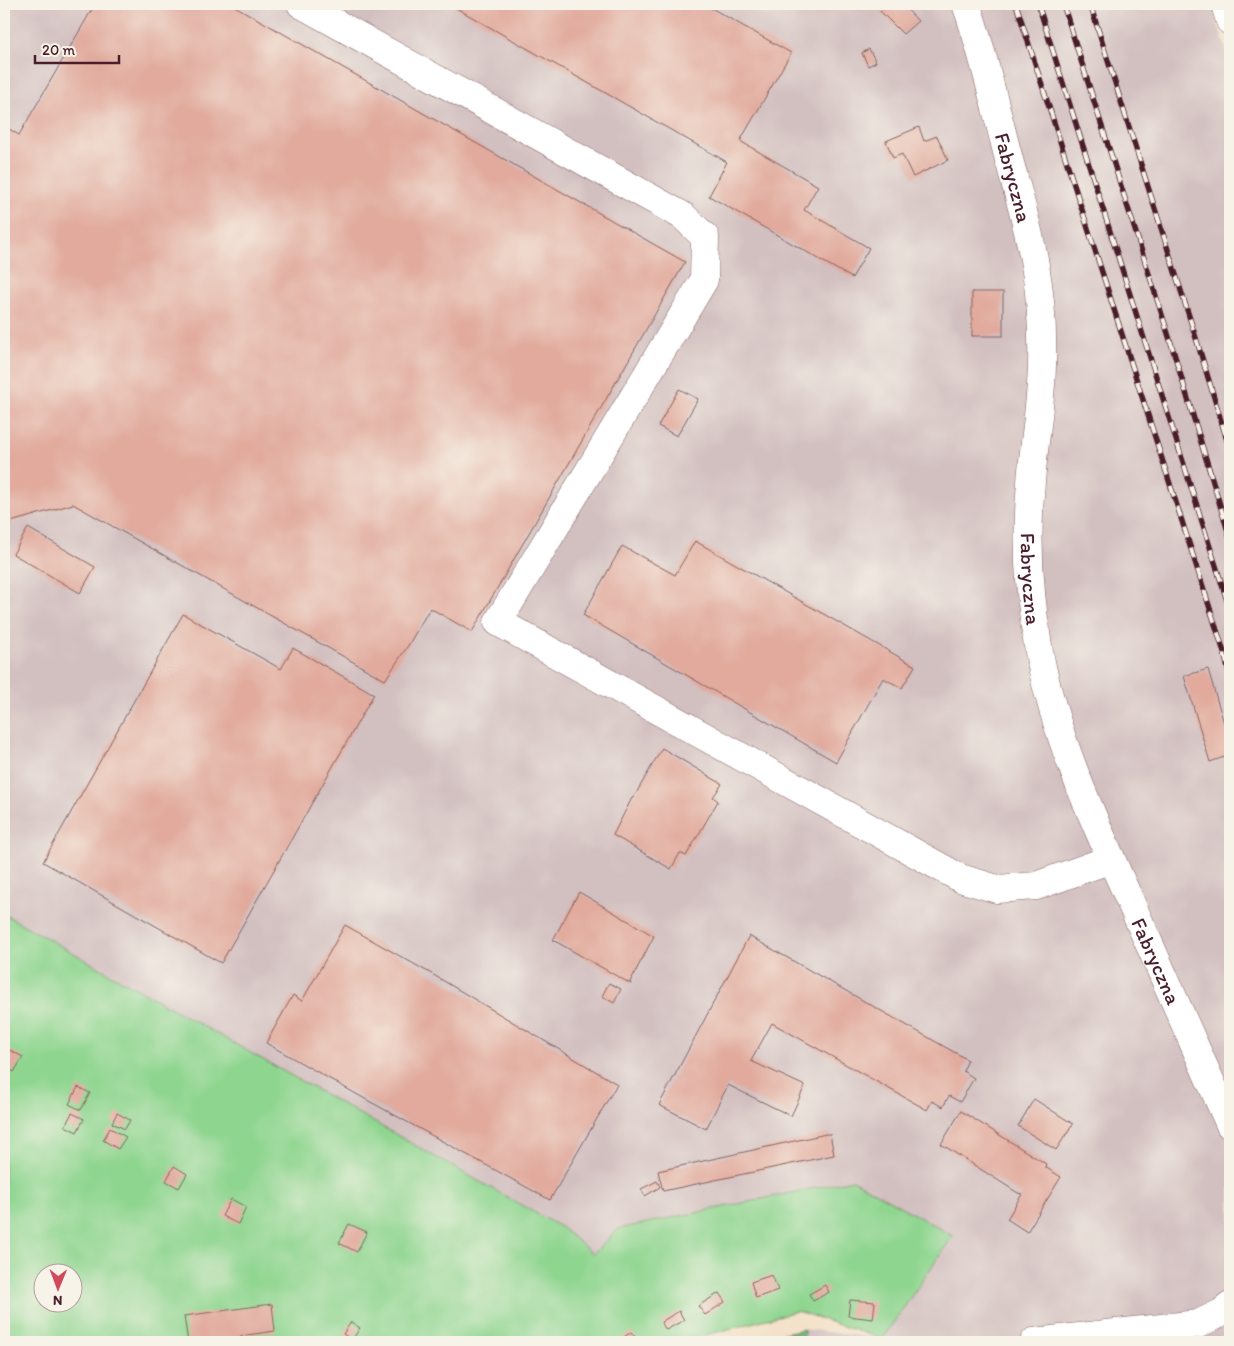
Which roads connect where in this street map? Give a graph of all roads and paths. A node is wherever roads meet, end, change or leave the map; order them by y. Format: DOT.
graph roads {
  1 [pos="301,4"];
  2 [pos="966,4"];
  3 [pos="1225,4"];
  4 [pos="1230,21"];
  5 [pos="1111,859"];
  6 [pos="1230,1125"];
  7 [pos="1230,1306"];
  8 [pos="1034,1342"];
  1 -- 5 [label="street"];
  2 -- 5 [label="street, Fabryczna"];
  3 -- 4 [label="street"];
  5 -- 6 [label="street, Fabryczna"];
  7 -- 8 [label="street"];
}
